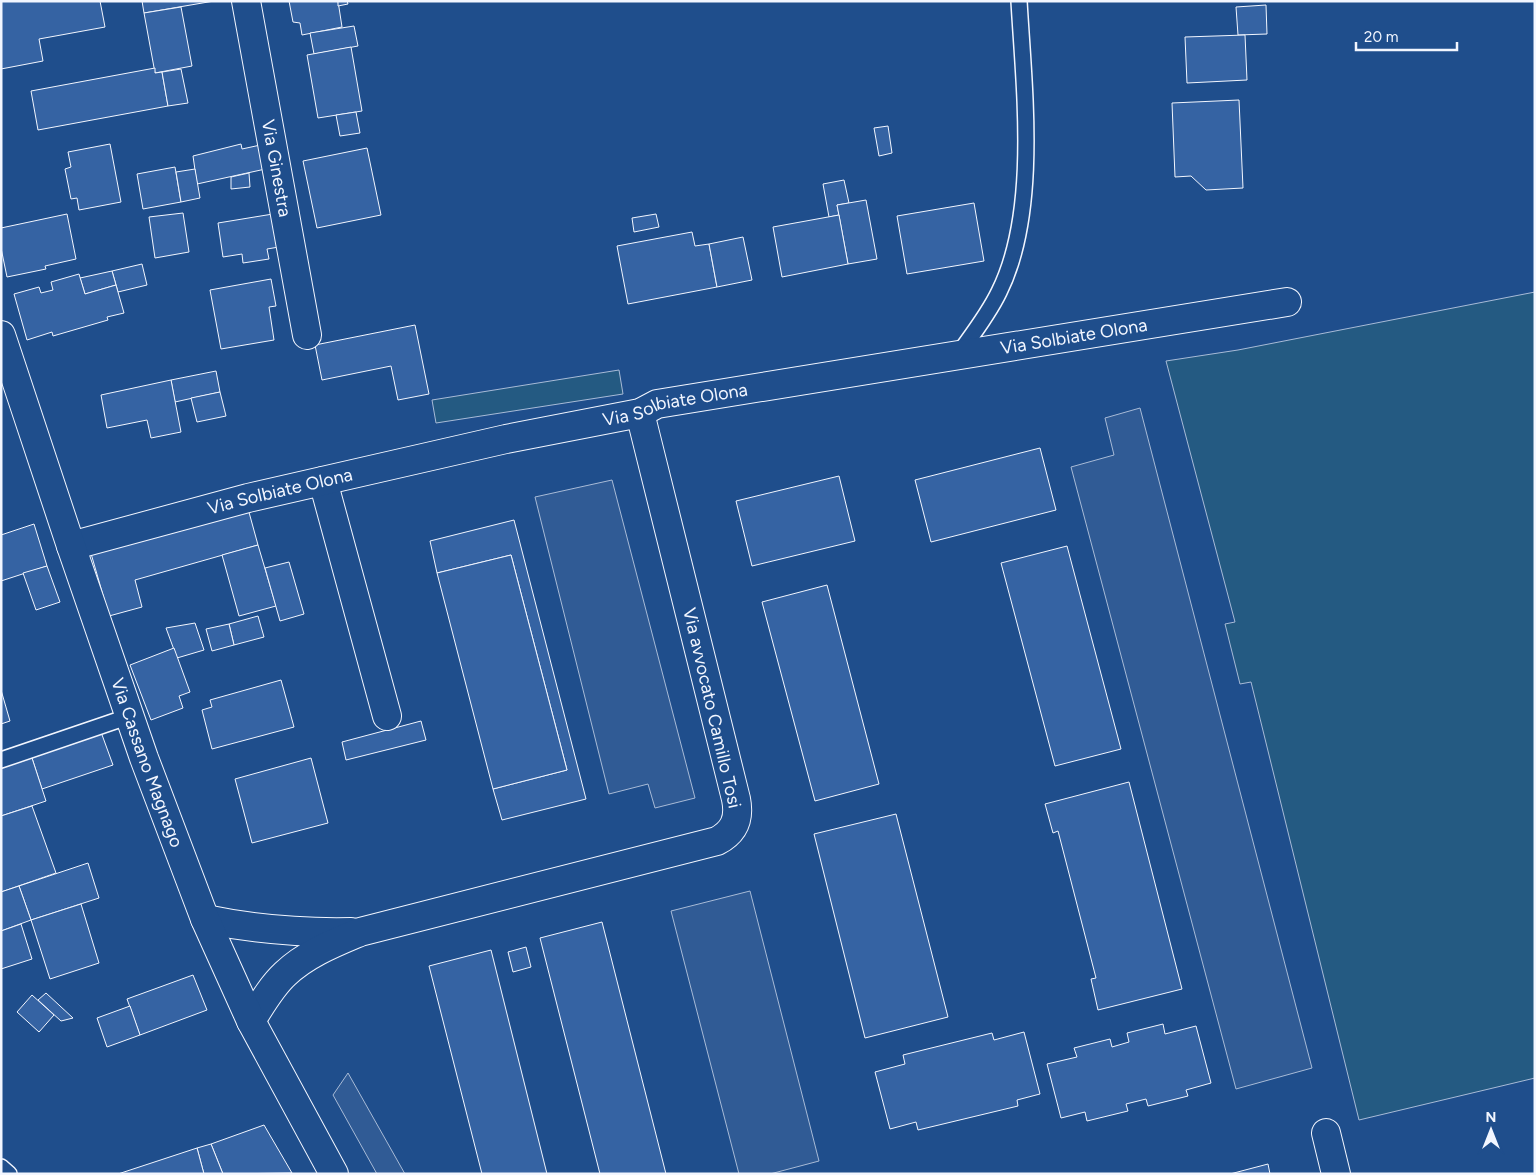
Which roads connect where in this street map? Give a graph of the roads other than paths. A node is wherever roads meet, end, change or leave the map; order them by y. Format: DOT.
graph roads {
  1 [pos="246,1"];
  2 [pos="1019,1"];
  3 [pos="1287,302"];
  4 [pos="1,335"];
  5 [pos="307,335"];
  6 [pos="957,356"];
  7 [pos="640,412"];
  8 [pos="323,481"];
  9 [pos="71,546"];
  10 [pos="130,716"];
  11 [pos="387,716"];
  12 [pos="1,760"];
  13 [pos="205,919"];
  14 [pos="360,932"];
  15 [pos="251,1021"];
  16 [pos="1326,1133"];
  17 [pos="1,1167"];
  18 [pos="8,1174"];
  19 [pos="334,1174"];
  20 [pos="1336,1174"];
  1 -- 5 [label="street, Via Ginestra"];
  2 -- 6 [label="lane"];
  3 -- 6 [label="street, Via Solbiate Olona"];
  4 -- 9 [label="street, Via Cassano Magnago"];
  6 -- 7 [label="street, Via Solbiate Olona"];
  7 -- 8 [label="street, Via Solbiate Olona"];
  7 -- 14 [label="street, Via avvocato Camillo Tosi"];
  8 -- 9 [label="street, Via Solbiate Olona"];
  8 -- 11 [label="street"];
  9 -- 10 [label="street, Via Cassano Magnago"];
  10 -- 12 [label="lane"];
  10 -- 13 [label="street, Via Cassano Magnago"];
  13 -- 14 [label="street, Via avvocato Camillo Tosi"];
  13 -- 15 [label="street, Via Cassano Magnago"];
  14 -- 15 [label="street, Via avvocato Camillo Tosi"];
  15 -- 19 [label="street, Via Cassano Magnago"];
  16 -- 20 [label="street"];
  17 -- 18 [label="lane"];
}
